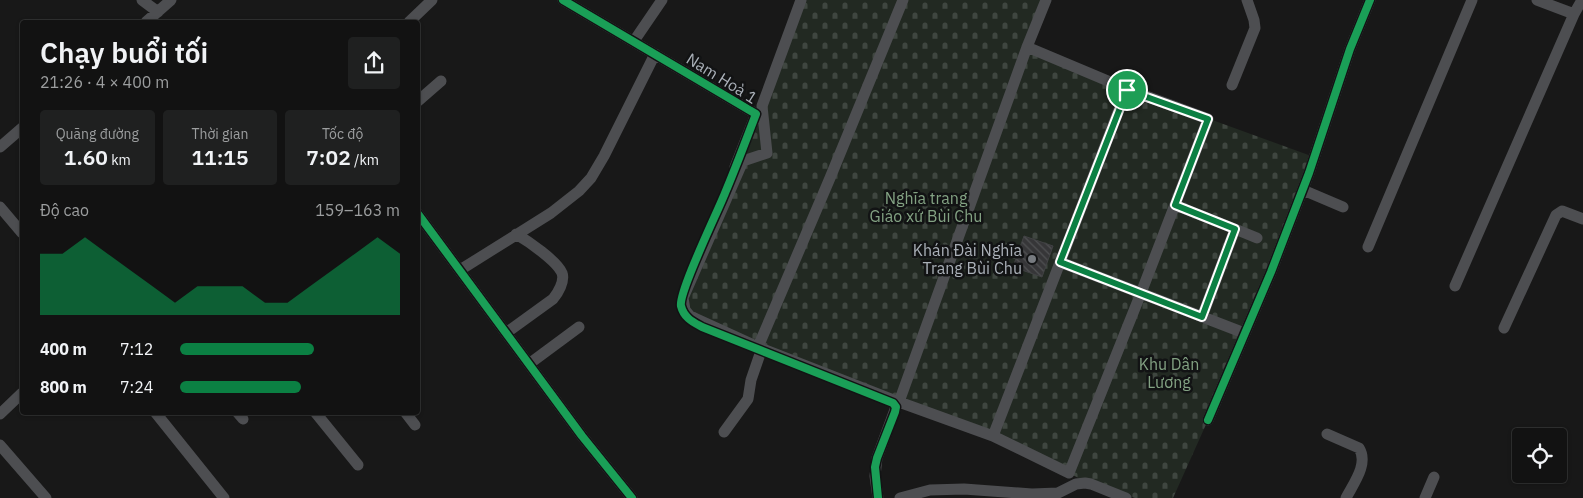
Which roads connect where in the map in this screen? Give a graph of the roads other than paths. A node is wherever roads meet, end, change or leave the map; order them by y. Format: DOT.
graph roads {
  1 [pos="142,0"];
  2 [pos="171,0"];
  3 [pos="432,0"];
  4 [pos="563,0"];
  5 [pos="662,0"];
  6 [pos="800,0"];
  7 [pos="903,0"];
  8 [pos="1046,0"];
  9 [pos="1247,0"];
  10 [pos="1370,0"];
  11 [pos="1472,0"];
  12 [pos="1537,0"];
  13 [pos="1582,0"];
  14 [pos="158,12"];
  15 [pos="1574,14"];
  16 [pos="148,20"];
  17 [pos="411,20"];
  18 [pos="634,41"];
  19 [pos="1027,47"];
  20 [pos="655,54"];
  21 [pos="441,80"];
  22 [pos="1232,85"];
  23 [pos="1127,90"];
  24 [pos="420,99"];
  25 [pos="756,114"];
  26 [pos="20,130"];
  27 [pos="0,147"];
  28 [pos="1303,190"];
  29 [pos="1175,205"];
  30 [pos="0,207"];
  31 [pos="1343,208"];
  32 [pos="420,217"];
  33 [pos="1583,219"];
  34 [pos="1235,229"];
  35 [pos="20,231"];
  36 [pos="516,234"];
  37 [pos="1257,238"];
  38 [pos="1368,247"];
  39 [pos="1060,262"];
  40 [pos="460,270"];
  41 [pos="1455,286"];
  42 [pos="1141,293"];
  43 [pos="1202,317"];
  44 [pos="579,327"];
  45 [pos="1504,328"];
  46 [pos="1239,331"];
  47 [pos="506,333"];
  48 [pos="759,349"];
  49 [pos="529,364"];
  50 [pos="20,395"];
  51 [pos="899,402"];
  52 [pos="0,414"];
  53 [pos="157,415"];
  54 [pos="316,415"];
  55 [pos="407,415"];
  56 [pos="1208,420"];
  57 [pos="415,425"];
  58 [pos="724,432"];
  59 [pos="1327,434"];
  60 [pos="993,436"];
  61 [pos="0,445"];
  62 [pos="358,465"];
  63 [pos="1434,477"];
  64 [pos="1001,495"];
  65 [pos="905,497"];
  66 [pos="46,498"];
  67 [pos="224,498"];
  68 [pos="632,498"];
  69 [pos="878,498"];
  70 [pos="1126,498"];
  71 [pos="1346,498"];
  72 [pos="1425,498"];
  1 -- 14 [label="street"];
  2 -- 14 [label="street"];
  3 -- 17 [label="street"];
  4 -- 18 [label="street, Nam Hoà 1"];
  5 -- 18 [label="street"];
  6 -- 25 [label="street"];
  6 -- 48 [label="street"];
  7 -- 48 [label="street"];
  8 -- 19 [label="street"];
  9 -- 22 [label="street"];
  10 -- 28 [label="street"];
  11 -- 38 [label="street"];
  12 -- 15 [label="street"];
  13 -- 15 [label="street"];
  14 -- 16 [label="street"];
  15 -- 41 [label="street"];
  18 -- 20 [label="street, Nam Hoà 1"];
  19 -- 23 [label="street"];
  19 -- 51 [label="street"];
  20 -- 25 [label="street, Nam Hoà 1"];
  20 -- 36 [label="street"];
  21 -- 24 [label="street"];
  23 -- 29 [label="street"];
  23 -- 39 [label="street"];
  25 -- 48 [label="street, Nam Hoà 1"];
  26 -- 27 [label="street"];
  28 -- 31 [label="street"];
  28 -- 56 [label="street"];
  29 -- 34 [label="street"];
  29 -- 42 [label="street"];
  30 -- 35 [label="street"];
  32 -- 40 [label="street"];
  33 -- 45 [label="street"];
  34 -- 37 [label="street"];
  34 -- 43 [label="street"];
  36 -- 40 [label="street"];
  36 -- 47 [label="street"];
  39 -- 42 [label="street"];
  39 -- 60 [label="street"];
  40 -- 47 [label="street"];
  42 -- 43 [label="street"];
  42 -- 60 [label="street"];
  43 -- 46 [label="street"];
  44 -- 49 [label="street"];
  47 -- 49 [label="street"];
  48 -- 51 [label="street"];
  48 -- 58 [label="street"];
  48 -- 69 [label="street"];
  49 -- 68 [label="street"];
  50 -- 52 [label="street"];
  51 -- 60 [label="street"];
  53 -- 67 [label="street"];
  54 -- 62 [label="street"];
  55 -- 57 [label="street"];
  59 -- 71 [label="street"];
  61 -- 66 [label="street"];
  63 -- 72 [label="street"];
  64 -- 65 [label="street"];
  64 -- 70 [label="street"];
}
